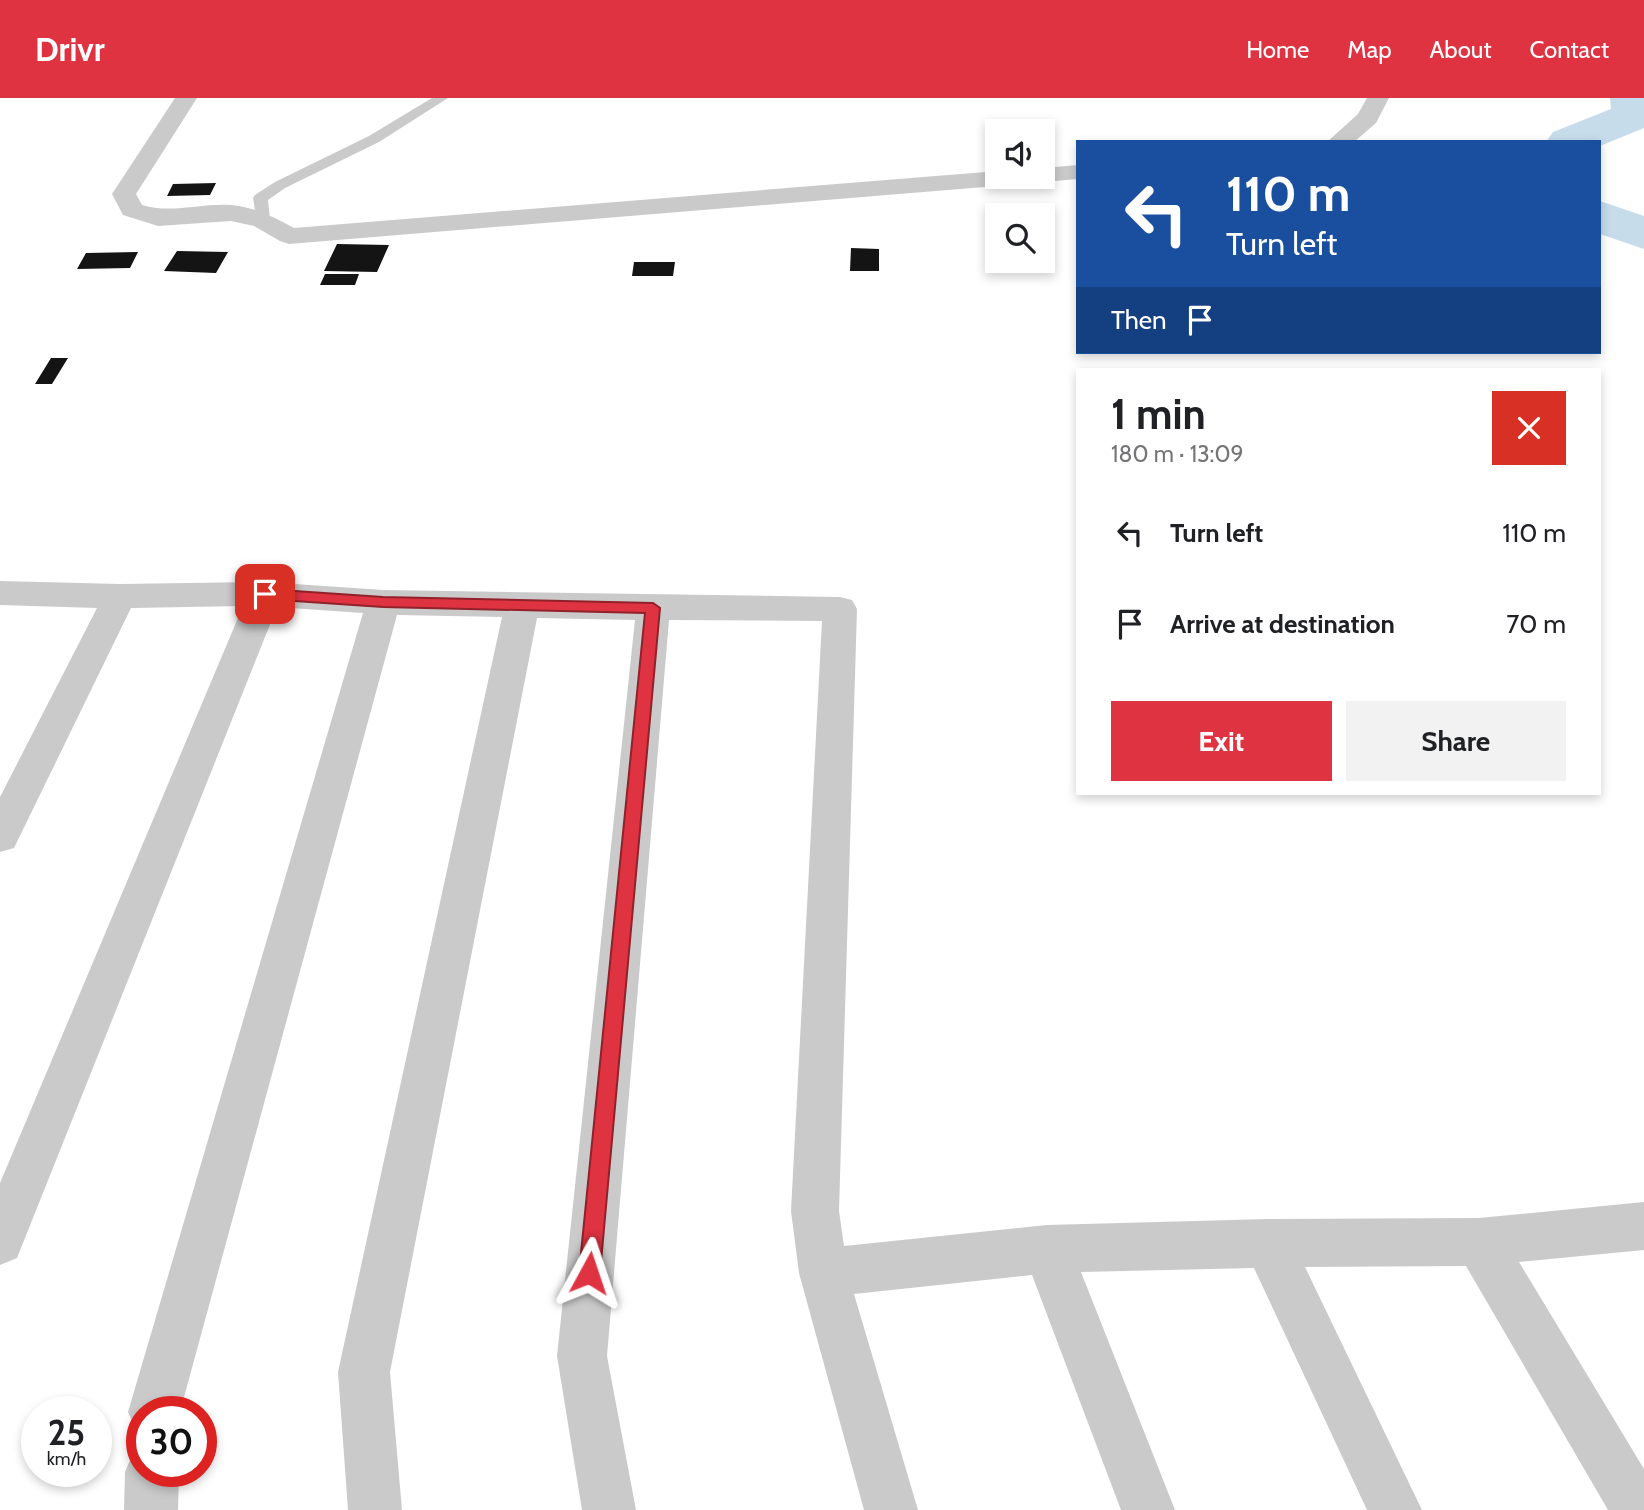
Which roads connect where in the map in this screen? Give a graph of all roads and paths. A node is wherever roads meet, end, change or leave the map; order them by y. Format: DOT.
graph roads {
  1 [pos="187,98"];
  2 [pos="441,98"];
  3 [pos="1378,98"];
  4 [pos="1341,140"];
  5 [pos="1076,172"];
  6 [pos="1055,174"];
  7 [pos="985,180"];
  8 [pos="262,220"];
  9 [pos="0,593"];
  10 [pos="265,594"];
  11 [pos="120,596"];
  12 [pos="383,602"];
  13 [pos="522,605"];
  14 [pos="653,608"];
  15 [pos="0,836"];
  16 [pos="1644,1226"];
  17 [pos="0,1241"];
  18 [pos="1479,1242"];
  19 [pos="1268,1243"];
  20 [pos="1046,1249"];
  21 [pos="823,1273"];
  22 [pos="160,1396"];
  23 [pos="151,1487"];
  24 [pos="150,1510"];
  25 [pos="375,1510"];
  26 [pos="609,1510"];
  27 [pos="891,1510"];
  28 [pos="1148,1510"];
  29 [pos="1395,1510"];
  30 [pos="1639,1510"];
  1 -- 8 [label="street"];
  2 -- 8 [label="lane"];
  3 -- 4 [label="street"];
  5 -- 6 [label="street"];
  7 -- 8 [label="street"];
  9 -- 11 [label="street"];
  10 -- 11 [label="street"];
  10 -- 12 [label="street"];
  10 -- 17 [label="street"];
  11 -- 15 [label="street"];
  12 -- 13 [label="street"];
  12 -- 22 [label="street"];
  13 -- 14 [label="street"];
  13 -- 25 [label="street"];
  14 -- 21 [label="street"];
  14 -- 26 [label="street"];
  16 -- 18 [label="street"];
  18 -- 19 [label="street"];
  18 -- 30 [label="street"];
  19 -- 20 [label="street"];
  19 -- 29 [label="street"];
  20 -- 21 [label="street"];
  20 -- 28 [label="street"];
  21 -- 27 [label="street"];
  23 -- 24 [label="street"];
}
